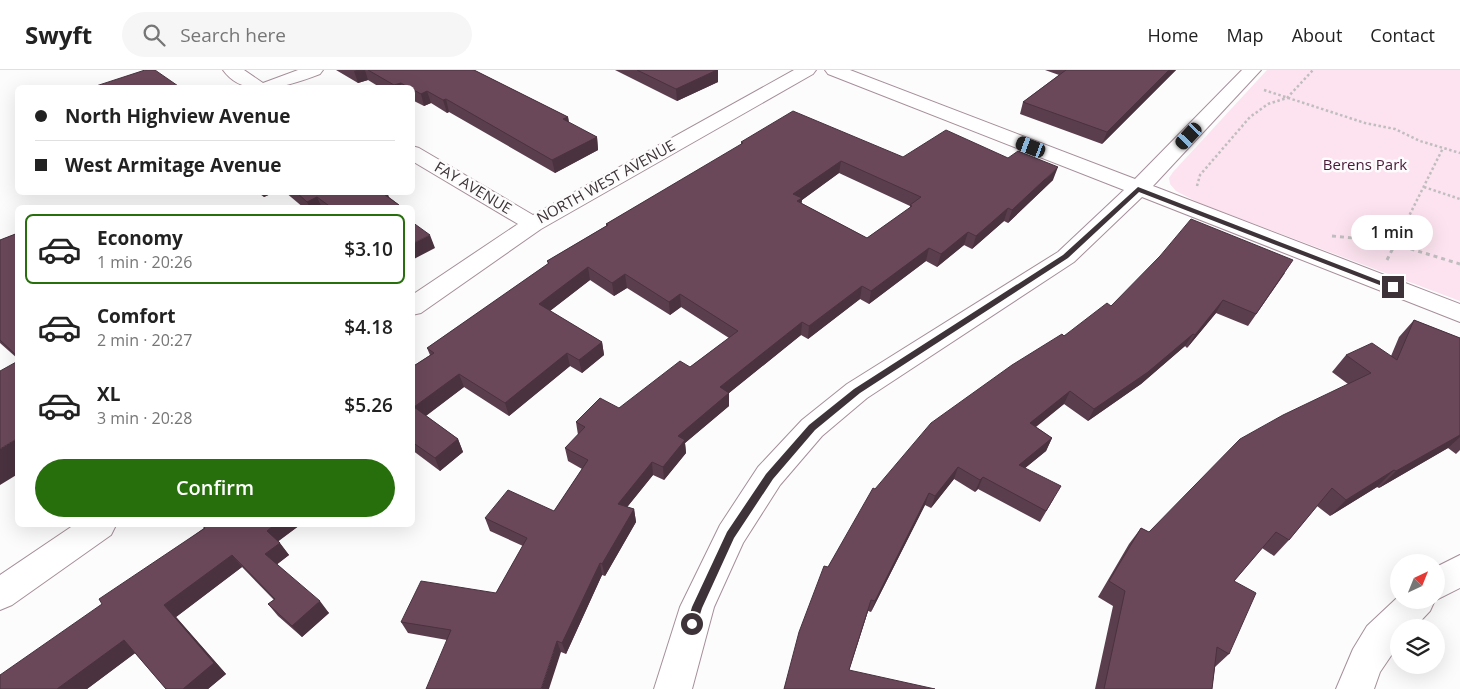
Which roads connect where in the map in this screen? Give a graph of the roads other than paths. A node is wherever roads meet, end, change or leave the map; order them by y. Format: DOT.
graph roads {
  1 [pos="232,70"];
  2 [pos="314,70"];
  3 [pos="808,70"];
  4 [pos="834,70"];
  5 [pos="1252,70"];
  6 [pos="254,85"];
  7 [pos="275,85"];
  8 [pos="415,154"];
  9 [pos="1138,189"];
  10 [pos="533,224"];
  11 [pos="415,305"];
  12 [pos="1460,313"];
  13 [pos="97,527"];
  14 [pos="1460,570"];
  15 [pos="1445,579"];
  16 [pos="0,594"];
  17 [pos="1409,609"];
  18 [pos="673,689"];
  19 [pos="1355,689"];
  1 -- 6 [label="street"];
  2 -- 7 [label="street"];
  3 -- 10 [label="street, NORTH WEST AVENUE"];
  4 -- 9 [label="street"];
  5 -- 9 [label="street"];
  8 -- 10 [label="street, FAY AVENUE"];
  9 -- 12 [label="street"];
  9 -- 18 [label="street"];
  10 -- 11 [label="street, NORTH WEST AVENUE"];
  13 -- 16 [label="street"];
  14 -- 15 [label="street"];
  17 -- 19 [label="street"];
}
